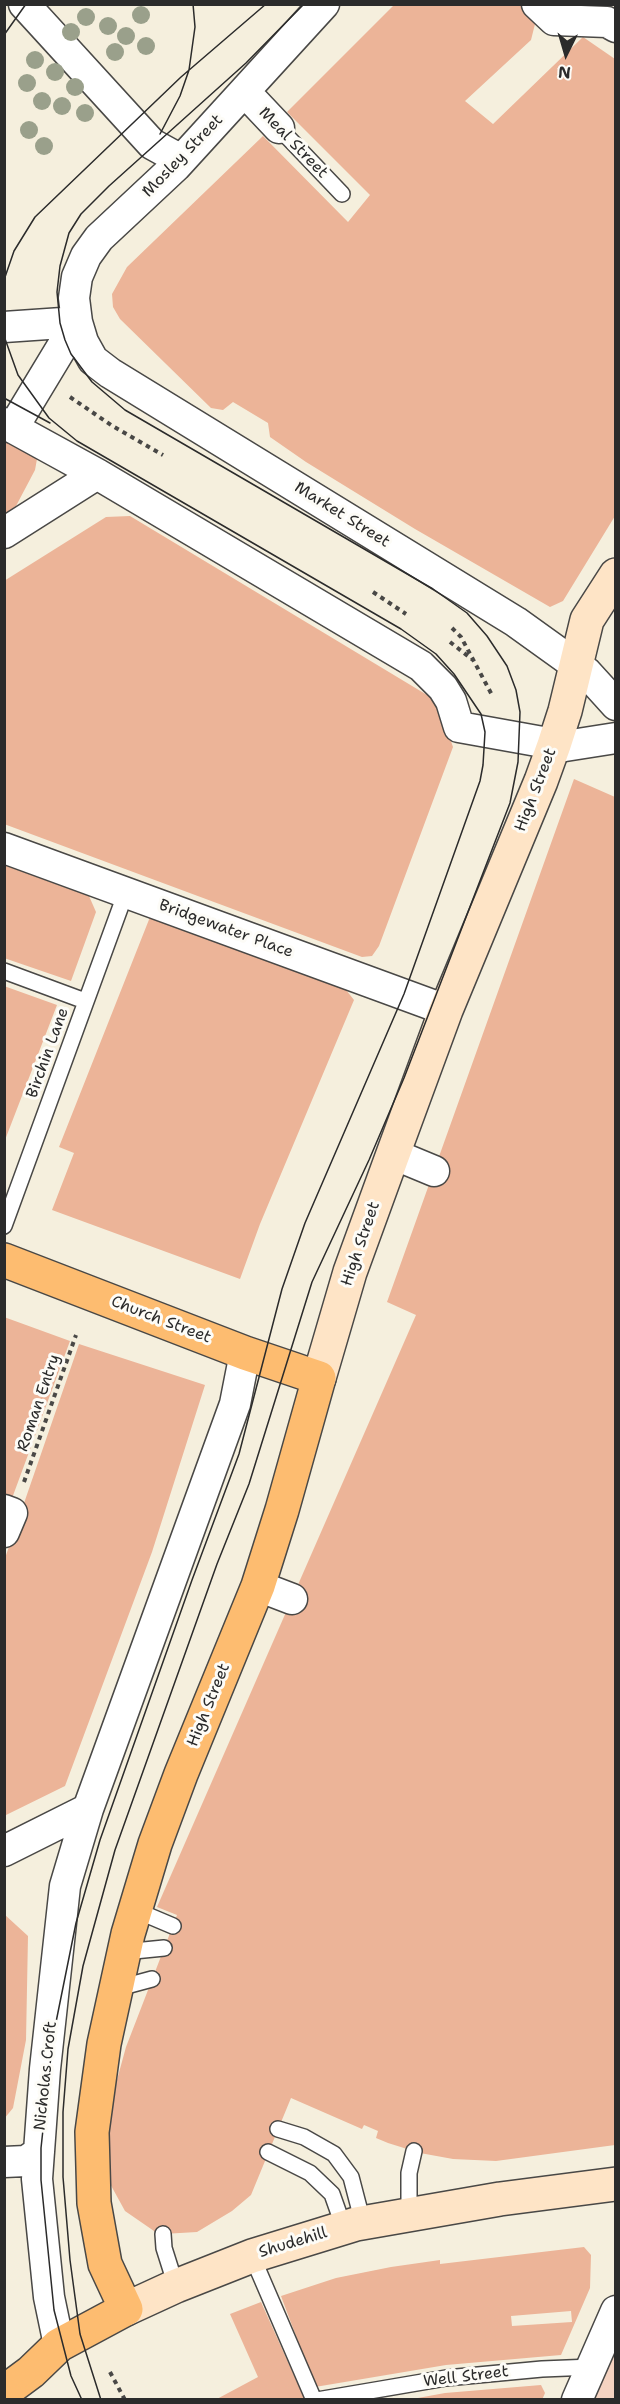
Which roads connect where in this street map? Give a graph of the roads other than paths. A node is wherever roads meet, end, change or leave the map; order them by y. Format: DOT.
graph roads {
  1 [pos="24,4"];
  2 [pos="324,4"];
  3 [pos="537,4"];
  4 [pos="613,21"];
  5 [pos="245,92"];
  6 [pos="279,128"];
  7 [pos="181,160"];
  8 [pos="342,194"];
  9 [pos="76,322"];
  10 [pos="4,327"];
  11 [pos="8,425"];
  12 [pos="97,474"];
  13 [pos="4,533"];
  14 [pos="615,575"];
  15 [pos="576,665"];
  16 [pos="615,705"];
  17 [pos="615,738"];
  18 [pos="554,745"];
  19 [pos="4,848"];
  20 [pos="126,892"];
  21 [pos="4,971"];
  22 [pos="85,1001"];
  23 [pos="446,1011"];
  24 [pos="393,1154"];
  25 [pos="434,1171"];
  26 [pos="4,1226"];
  27 [pos="4,1260"];
  28 [pos="245,1353"];
  29 [pos="319,1378"];
  30 [pos="258,1586"];
  31 [pos="292,1599"];
  32 [pos="88,1809"];
  33 [pos="4,1851"];
  34 [pos="138,1900"];
  35 [pos="173,1926"];
  36 [pos="164,1948"];
  37 [pos="124,1952"];
  38 [pos="152,1979"];
  39 [pos="116,1989"];
  40 [pos="278,2129"];
  41 [pos="414,2151"];
  42 [pos="39,2152"];
  43 [pos="268,2152"];
  44 [pos="4,2162"];
  45 [pos="615,2184"];
  46 [pos="409,2215"];
  47 [pos="353,2225"];
  48 [pos="164,2234"];
  49 [pos="252,2256"];
  50 [pos="176,2286"];
  51 [pos="126,2309"];
  52 [pos="615,2311"];
  53 [pos="58,2344"];
  54 [pos="604,2367"];
  55 [pos="4,2392"];
  56 [pos="315,2400"];
  57 [pos="578,2400"];
  1 -- 7 [label="street"];
  2 -- 5 [label="street, Mosley Street"];
  3 -- 4 [label="street"];
  5 -- 6 [label="street, Meal Street"];
  5 -- 7 [label="street, Mosley Street"];
  6 -- 8 [label="lane, Meal Street"];
  7 -- 9 [label="street, Mosley Street"];
  9 -- 10 [label="street"];
  9 -- 11 [label="street"];
  9 -- 15 [label="street, Market Street"];
  11 -- 12 [label="street"];
  12 -- 13 [label="street"];
  12 -- 18 [label="street"];
  14 -- 15 [label="street, High Street"];
  15 -- 16 [label="street, Market Street"];
  15 -- 18 [label="street, High Street"];
  17 -- 18 [label="street"];
  18 -- 23 [label="street, High Street"];
  19 -- 20 [label="street, Bridgewater Place"];
  20 -- 22 [label="lane, Birchin Lane"];
  20 -- 23 [label="street, Bridgewater Place"];
  21 -- 22 [label="lane"];
  22 -- 26 [label="lane, Birchin Lane"];
  23 -- 24 [label="street, High Street"];
  24 -- 25 [label="street"];
  24 -- 29 [label="street, High Street"];
  27 -- 28 [label="main road, Church Street"];
  28 -- 29 [label="main road, Church Street"];
  28 -- 32 [label="street"];
  29 -- 30 [label="main road, High Street"];
  30 -- 31 [label="street"];
  30 -- 34 [label="main road, High Street"];
  32 -- 33 [label="street"];
  32 -- 42 [label="street, Nicholas Croft"];
  34 -- 35 [label="lane"];
  34 -- 37 [label="main road"];
  36 -- 37 [label="lane"];
  37 -- 39 [label="main road"];
  38 -- 39 [label="lane"];
  39 -- 51 [label="main road"];
  40 -- 47 [label="lane"];
  41 -- 46 [label="lane"];
  42 -- 44 [label="street"];
  42 -- 53 [label="street, Nicholas Croft"];
  43 -- 47 [label="lane"];
  45 -- 46 [label="street, Shudehill"];
  46 -- 47 [label="street, Shudehill"];
  47 -- 49 [label="street, Shudehill"];
  48 -- 50 [label="lane"];
  49 -- 50 [label="street, Shudehill"];
  49 -- 56 [label="lane"];
  50 -- 51 [label="street, Shudehill"];
  51 -- 53 [label="main road, Shudehill"];
  52 -- 54 [label="street"];
  53 -- 55 [label="main road, Shudehill"];
  54 -- 56 [label="lane, Well Street"];
  54 -- 57 [label="street"];
}
